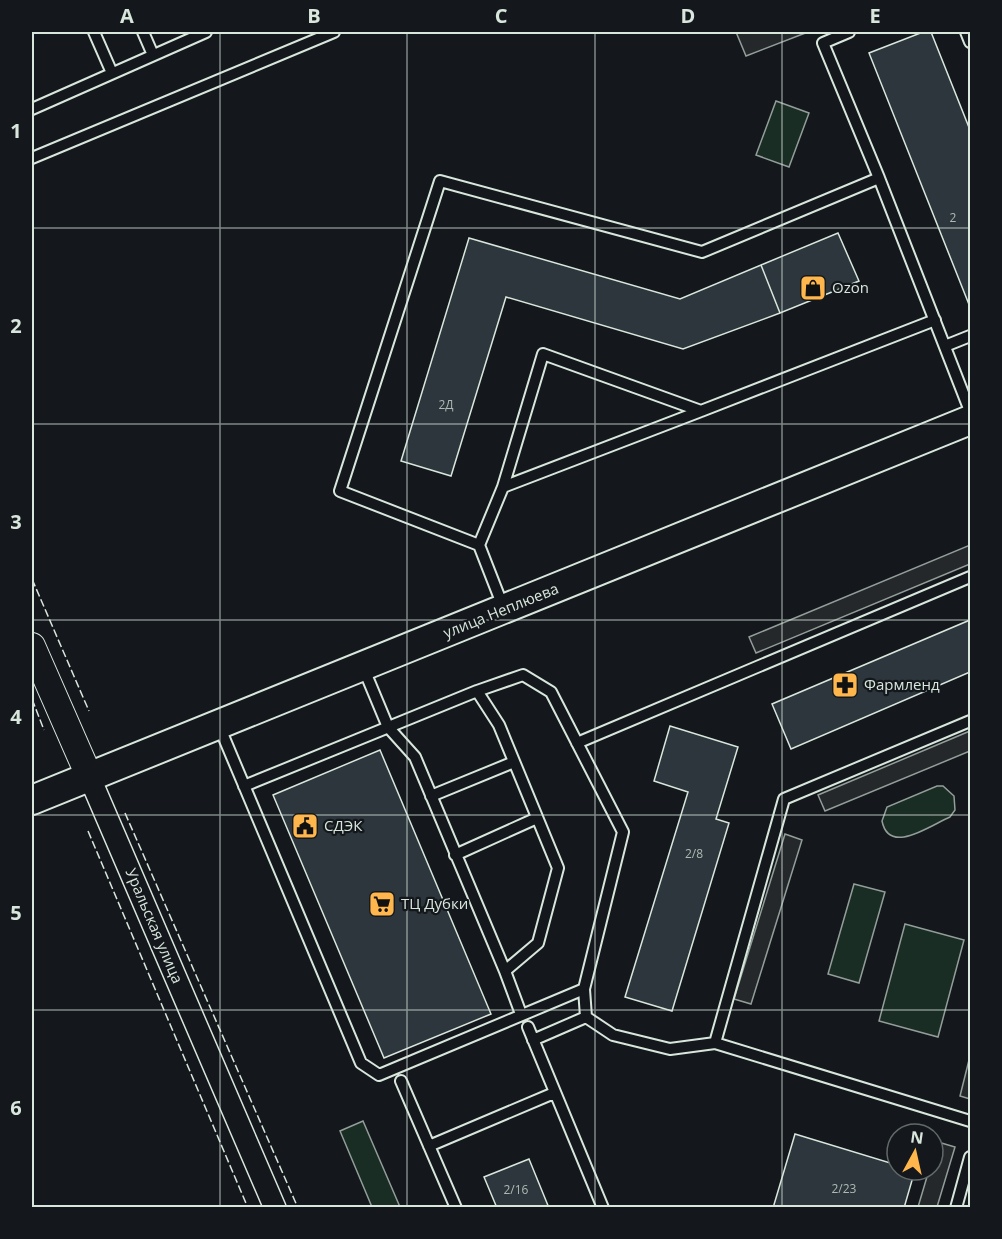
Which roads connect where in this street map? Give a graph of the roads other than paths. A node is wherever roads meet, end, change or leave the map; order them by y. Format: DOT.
graph roads {
  1 [pos="94,32"];
  2 [pos="143,32"];
  3 [pos="206,32"];
  4 [pos="334,32"];
  5 [pos="849,32"];
  6 [pos="966,32"];
  7 [pos="970,42"];
  8 [pos="153,55"];
  9 [pos="112,73"];
  10 [pos="32,109"];
  11 [pos="32,158"];
  12 [pos="879,178"];
  13 [pos="935,320"];
  14 [pos="970,336"];
  15 [pos="945,346"];
  16 [pos="701,411"];
  17 [pos="970,411"];
  18 [pos="970,420"];
  19 [pos="503,487"];
  20 [pos="479,545"];
  21 [pos="970,577"];
  22 [pos="504,609"];
  23 [pos="32,646"];
  24 [pos="363,668"];
  25 [pos="477,691"];
  26 [pos="970,721"];
  27 [pos="218,723"];
  28 [pos="387,727"];
  29 [pos="577,743"];
  30 [pos="514,762"];
  31 [pos="89,776"];
  32 [pos="244,786"];
  33 [pos="431,796"];
  34 [pos="32,800"];
  35 [pos="537,818"];
  36 [pos="455,855"];
  37 [pos="506,971"];
  38 [pos="584,989"];
  39 [pos="521,1014"];
  40 [pos="586,1017"];
  41 [pos="528,1027"];
  42 [pos="533,1040"];
  43 [pos="715,1043"];
  44 [pos="401,1081"];
  45 [pos="554,1093"];
  46 [pos="970,1121"];
  47 [pos="429,1146"];
  48 [pos="970,1157"];
  49 [pos="275,1208"];
  50 [pos="456,1208"];
  51 [pos="603,1208"];
  52 [pos="956,1208"];
  1 -- 9 [label="lane"];
  2 -- 8 [label="lane"];
  3 -- 8 [label="lane"];
  4 -- 11 [label="lane"];
  5 -- 12 [label="lane"];
  6 -- 7 [label="lane"];
  8 -- 9 [label="lane"];
  9 -- 10 [label="lane"];
  12 -- 13 [label="lane"];
  12 -- 20 [label="lane"];
  13 -- 15 [label="lane"];
  13 -- 16 [label="lane"];
  14 -- 15 [label="lane"];
  15 -- 17 [label="lane"];
  16 -- 19 [label="lane"];
  16 -- 19 [label="lane"];
  18 -- 22 [label="main road, улица Неплюева"];
  19 -- 20 [label="lane"];
  20 -- 22 [label="lane"];
  21 -- 29 [label="lane"];
  22 -- 24 [label="main road, улица Неплюева"];
  23 -- 31 [label="street, Уральская улица"];
  24 -- 27 [label="main road, улица Неплюева"];
  24 -- 28 [label="lane"];
  25 -- 28 [label="lane"];
  25 -- 29 [label="lane"];
  25 -- 30 [label="lane"];
  26 -- 43 [label="lane"];
  27 -- 31 [label="main road, улица Неплюева"];
  27 -- 32 [label="lane"];
  28 -- 32 [label="lane"];
  28 -- 33 [label="lane"];
  29 -- 38 [label="lane"];
  30 -- 33 [label="lane"];
  30 -- 35 [label="lane"];
  31 -- 34 [label="main road, улица Неплюева"];
  31 -- 49 [label="street, Уральская улица"];
  32 -- 39 [label="lane"];
  33 -- 36 [label="lane"];
  35 -- 36 [label="lane"];
  35 -- 37 [label="lane"];
  36 -- 37 [label="lane"];
  37 -- 39 [label="lane"];
  38 -- 39 [label="lane"];
  38 -- 40 [label="lane"];
  40 -- 42 [label="lane"];
  40 -- 43 [label="lane"];
  41 -- 42 [label="lane"];
  42 -- 45 [label="lane"];
  43 -- 46 [label="lane"];
  44 -- 47 [label="lane"];
  45 -- 47 [label="lane"];
  45 -- 51 [label="lane"];
  47 -- 50 [label="lane"];
  48 -- 52 [label="lane"];
}
